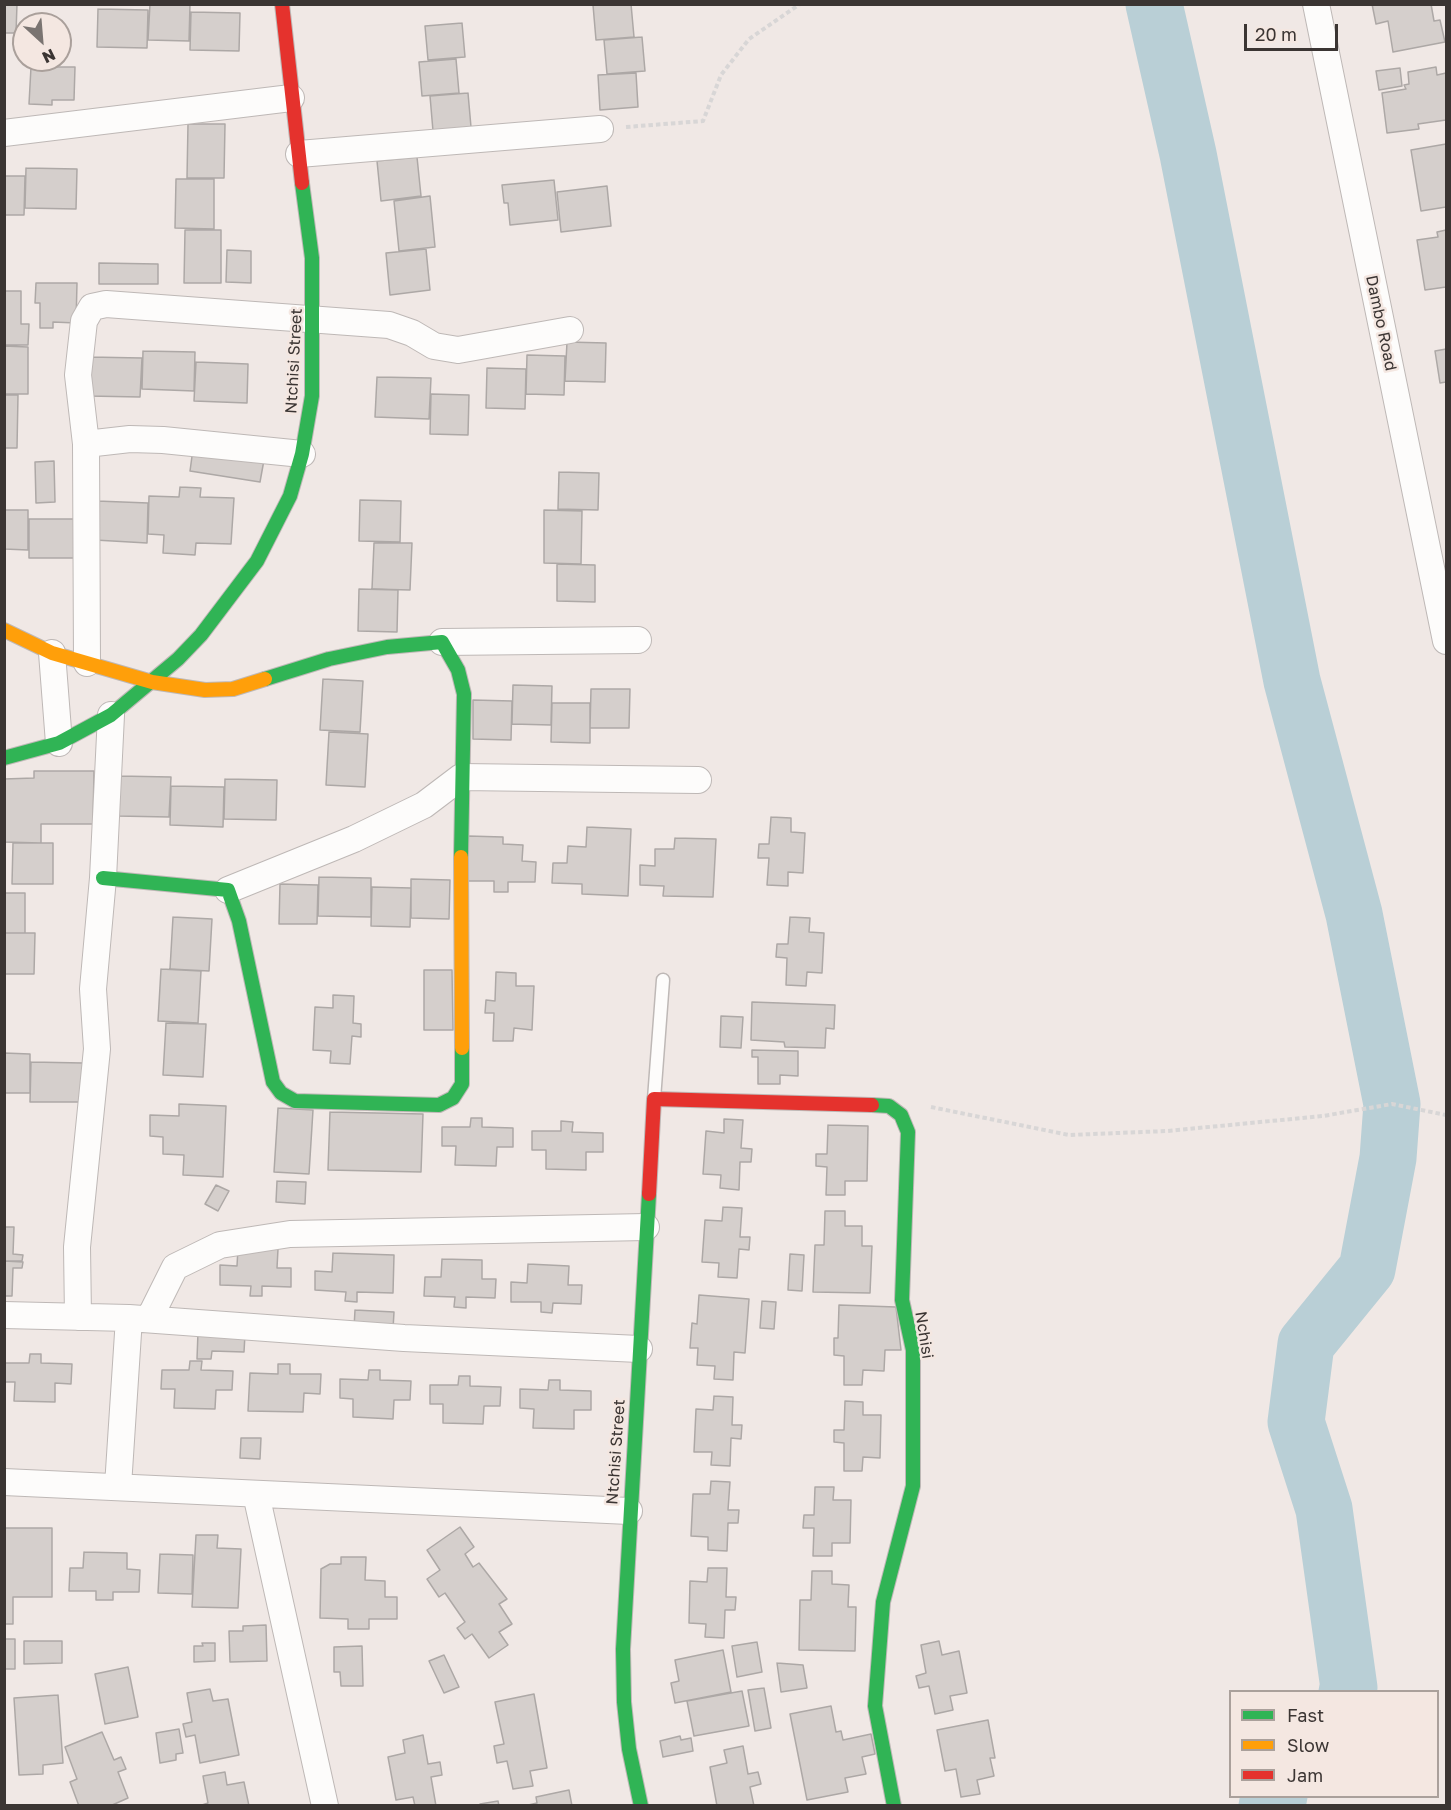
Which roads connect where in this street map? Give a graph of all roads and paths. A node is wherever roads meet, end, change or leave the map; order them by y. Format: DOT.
graph roads {
  1 [pos="282,4"];
  2 [pos="800,4"];
  3 [pos="1316,4"];
  4 [pos="291,98"];
  5 [pos="600,129"];
  6 [pos="4,133"];
  7 [pos="299,154"];
  8 [pos="313,317"];
  9 [pos="570,330"];
  10 [pos="86,444"];
  11 [pos="302,454"];
  12 [pos="4,630"];
  13 [pos="638,640"];
  14 [pos="1446,641"];
  15 [pos="442,642"];
  16 [pos="52,653"];
  17 [pos="87,663"];
  18 [pos="152,682"];
  19 [pos="111,715"];
  20 [pos="59,743"];
  21 [pos="4,758"];
  22 [pos="461,777"];
  23 [pos="698,780"];
  24 [pos="104,878"];
  25 [pos="228,890"];
  26 [pos="663,980"];
  27 [pos="654,1100"];
  28 [pos="889,1106"];
  29 [pos="1446,1115"];
  30 [pos="646,1227"];
  31 [pos="4,1316"];
  32 [pos="78,1317"];
  33 [pos="139,1318"];
  34 [pos="639,1349"];
  35 [pos="4,1482"];
  36 [pos="118,1486"];
  37 [pos="256,1494"];
  38 [pos="629,1511"];
  39 [pos="889,1798"];
  40 [pos="325,1806"];
  41 [pos="641,1806"];
  1 -- 4 [label="street, Ntchisi Street"];
  2 -- 5 [label="path"];
  3 -- 14 [label="street, Dambo Road"];
  4 -- 6 [label="street"];
  4 -- 7 [label="street, Ntchisi Street"];
  5 -- 7 [label="street"];
  7 -- 8 [label="street, Ntchisi Street"];
  8 -- 9 [label="street"];
  8 -- 10 [label="street"];
  8 -- 11 [label="street, Ntchisi Street"];
  10 -- 11 [label="street"];
  10 -- 17 [label="street"];
  11 -- 18 [label="street, Ntchisi Street"];
  12 -- 16 [label="street"];
  13 -- 15 [label="street"];
  15 -- 18 [label="street"];
  15 -- 22 [label="street"];
  16 -- 17 [label="street"];
  16 -- 20 [label="street"];
  17 -- 18 [label="street"];
  18 -- 19 [label="street, Ntchisi Street"];
  19 -- 20 [label="street, Ntchisi Street"];
  19 -- 24 [label="street"];
  20 -- 21 [label="street, Ntchisi Street"];
  22 -- 23 [label="street"];
  22 -- 25 [label="street"];
  22 -- 25 [label="street"];
  24 -- 25 [label="street"];
  24 -- 32 [label="street"];
  26 -- 27 [label="lane"];
  27 -- 28 [label="street"];
  27 -- 30 [label="street, Ntchisi Street"];
  28 -- 29 [label="path"];
  28 -- 39 [label="street, Nchisi"];
  30 -- 33 [label="street"];
  30 -- 34 [label="street, Ntchisi Street"];
  31 -- 32 [label="street"];
  32 -- 33 [label="street"];
  33 -- 34 [label="street"];
  33 -- 36 [label="street"];
  34 -- 38 [label="street, Ntchisi Street"];
  35 -- 36 [label="street"];
  36 -- 37 [label="street"];
  37 -- 38 [label="street"];
  37 -- 40 [label="street"];
  38 -- 41 [label="street, Ntchisi Street"];
}
